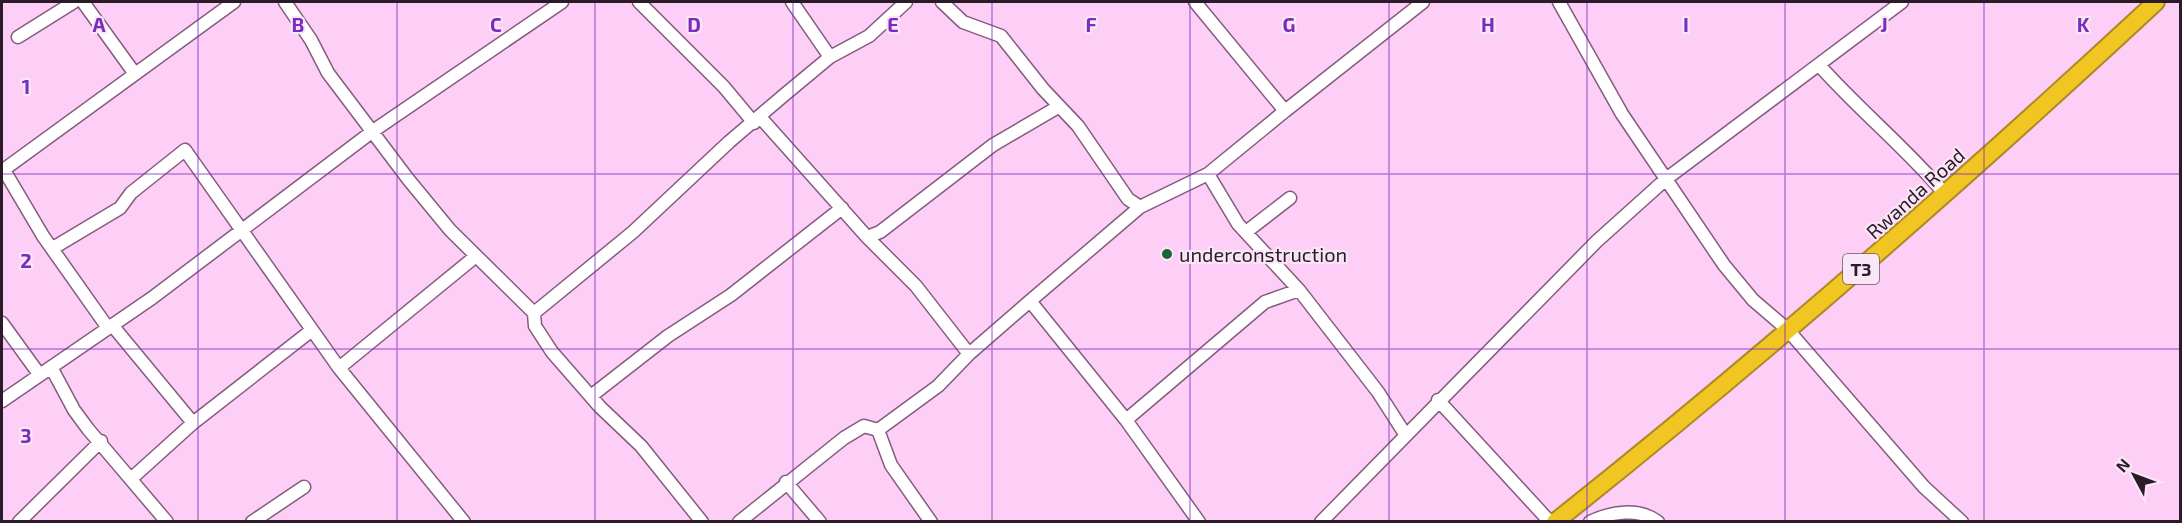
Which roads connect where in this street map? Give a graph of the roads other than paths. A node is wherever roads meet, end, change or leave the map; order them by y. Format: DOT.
graph roads {
  1 [pos="74,2"];
  2 [pos="83,2"];
  3 [pos="234,2"];
  4 [pos="285,2"];
  5 [pos="562,2"];
  6 [pos="639,2"];
  7 [pos="792,2"];
  8 [pos="906,2"];
  9 [pos="942,2"];
  10 [pos="1195,2"];
  11 [pos="1423,2"];
  12 [pos="1559,2"];
  13 [pos="1902,2"];
  14 [pos="2156,2"];
  15 [pos="18,37"];
  16 [pos="830,57"];
  17 [pos="1819,65"];
  18 [pos="135,74"];
  19 [pos="1058,106"];
  20 [pos="1285,111"];
  21 [pos="757,120"];
  22 [pos="373,131"];
  23 [pos="3,170"];
  24 [pos="1208,174"];
  25 [pos="1666,179"];
  26 [pos="1946,194"];
  27 [pos="1290,198"];
  28 [pos="1140,207"];
  29 [pos="842,208"];
  30 [pos="244,231"];
  31 [pos="1246,232"];
  32 [pos="867,237"];
  33 [pos="52,248"];
  34 [pos="476,256"];
  35 [pos="1299,290"];
  36 [pos="1030,301"];
  37 [pos="534,313"];
  38 [pos="2,323"];
  39 [pos="110,327"];
  40 [pos="1787,329"];
  41 [pos="312,330"];
  42 [pos="969,354"];
  43 [pos="51,367"];
  44 [pos="339,368"];
  45 [pos="39,374"];
  46 [pos="591,396"];
  47 [pos="1438,400"];
  48 [pos="2,401"];
  49 [pos="1126,420"];
  50 [pos="193,423"];
  51 [pos="878,430"];
  52 [pos="1405,434"];
  53 [pos="101,441"];
  54 [pos="132,478"];
  55 [pos="786,482"];
  56 [pos="304,487"];
  57 [pos="19,522"];
  58 [pos="167,522"];
  59 [pos="252,522"];
  60 [pos="464,522"];
  61 [pos="702,522"];
  62 [pos="739,522"];
  63 [pos="820,522"];
  64 [pos="931,522"];
  65 [pos="1199,522"];
  66 [pos="1321,522"];
  67 [pos="1552,522"];
  68 [pos="1590,522"];
  69 [pos="1658,522"];
  70 [pos="1962,522"];
  1 -- 15 [label="street"];
  2 -- 18 [label="street"];
  3 -- 18 [label="street"];
  4 -- 22 [label="street"];
  5 -- 22 [label="street"];
  6 -- 21 [label="street"];
  7 -- 16 [label="street"];
  8 -- 16 [label="street"];
  9 -- 19 [label="street"];
  10 -- 20 [label="street"];
  11 -- 20 [label="street"];
  12 -- 25 [label="street"];
  13 -- 17 [label="street"];
  14 -- 26 [label="highway, Rwanda Road / T3"];
  16 -- 21 [label="street"];
  17 -- 25 [label="street"];
  17 -- 26 [label="street"];
  18 -- 23 [label="street"];
  19 -- 28 [label="street"];
  19 -- 32 [label="street"];
  20 -- 24 [label="street"];
  21 -- 29 [label="street"];
  21 -- 37 [label="street"];
  22 -- 30 [label="street"];
  22 -- 34 [label="street"];
  23 -- 33 [label="street"];
  24 -- 28 [label="street"];
  24 -- 31 [label="street"];
  25 -- 40 [label="street"];
  25 -- 47 [label="street"];
  26 -- 40 [label="highway, Rwanda Road / T3"];
  27 -- 31 [label="street"];
  28 -- 36 [label="street"];
  29 -- 32 [label="street"];
  29 -- 46 [label="street"];
  30 -- 33 [label="street"];
  30 -- 39 [label="street"];
  30 -- 41 [label="street"];
  31 -- 35 [label="street"];
  32 -- 42 [label="street"];
  33 -- 39 [label="street"];
  34 -- 37 [label="street"];
  34 -- 44 [label="street"];
  35 -- 49 [label="street"];
  35 -- 52 [label="street"];
  36 -- 42 [label="street"];
  36 -- 49 [label="street"];
  37 -- 46 [label="street"];
  38 -- 45 [label="street"];
  39 -- 43 [label="street"];
  39 -- 50 [label="street"];
  40 -- 67 [label="highway, Rwanda Road / T3"];
  40 -- 70 [label="street"];
  41 -- 44 [label="street"];
  41 -- 50 [label="street"];
  42 -- 51 [label="street"];
  43 -- 45 [label="street"];
  43 -- 53 [label="street"];
  44 -- 60 [label="street"];
  45 -- 48 [label="street"];
  46 -- 61 [label="street"];
  47 -- 52 [label="street"];
  47 -- 67 [label="street"];
  49 -- 65 [label="street"];
  50 -- 54 [label="street"];
  51 -- 55 [label="street"];
  51 -- 64 [label="street"];
  52 -- 66 [label="street"];
  53 -- 54 [label="street"];
  53 -- 57 [label="street"];
  54 -- 58 [label="street"];
  55 -- 62 [label="street"];
  55 -- 63 [label="street"];
  56 -- 59 [label="street"];
  68 -- 69 [label="street"];
}
